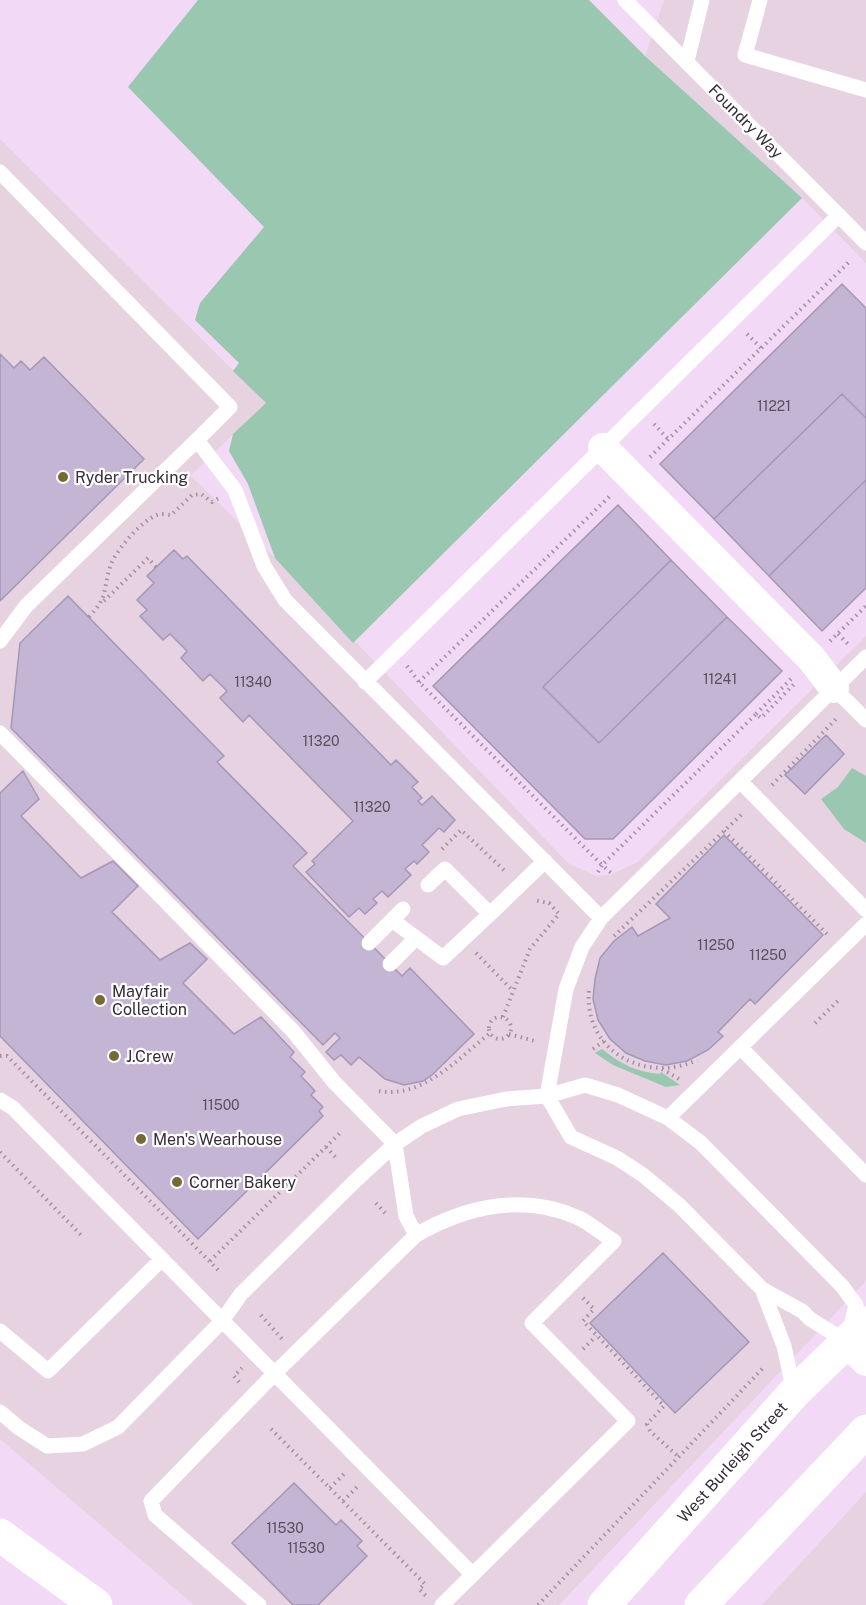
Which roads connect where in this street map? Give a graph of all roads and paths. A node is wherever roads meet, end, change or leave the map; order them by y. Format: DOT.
graph roads {
  1 [pos="625,0"];
  2 [pos="702,0"];
  3 [pos="760,0"];
  4 [pos="687,61"];
  5 [pos="866,90"];
  6 [pos="0,172"];
  7 [pos="839,215"];
  8 [pos="866,243"];
  9 [pos="197,440"];
  10 [pos="603,448"];
  11 [pos="219,498"];
  12 [pos="156,567"];
  13 [pos="103,601"];
  14 [pos="866,606"];
  15 [pos="89,617"];
  16 [pos="838,634"];
  17 [pos="0,641"];
  18 [pos="852,648"];
  19 [pos="396,653"];
  20 [pos="866,657"];
  21 [pos="812,659"];
  22 [pos="365,682"];
  23 [pos="786,685"];
  24 [pos="834,688"];
  25 [pos="756,714"];
  26 [pos="866,720"];
  27 [pos="846,723"];
  28 [pos="0,733"];
  29 [pos="740,781"];
  30 [pos="770,786"];
  31 [pos="747,810"];
  32 [pos="724,831"];
  33 [pos="545,861"];
  34 [pos="602,865"];
  35 [pos="598,872"];
  36 [pos="611,873"];
  37 [pos="428,885"];
  38 [pos="532,898"];
  39 [pos="403,909"];
  40 [pos="866,910"];
  41 [pos="490,914"];
  42 [pos="601,918"];
  43 [pos="392,920"];
  44 [pos="866,924"];
  45 [pos="416,938"];
  46 [pos="611,939"];
  47 [pos="462,940"];
  48 [pos="369,943"];
  49 [pos="819,943"];
  50 [pos="390,964"];
  51 [pos="590,986"];
  52 [pos="513,990"];
  53 [pos="841,998"];
  54 [pos="503,1017"];
  55 [pos="815,1023"];
  56 [pos="490,1033"];
  57 [pos="509,1034"];
  58 [pos="535,1041"];
  59 [pos="604,1041"];
  60 [pos="740,1047"];
  61 [pos="592,1049"];
  62 [pos="0,1056"];
  63 [pos="702,1057"];
  64 [pos="661,1069"];
  65 [pos="684,1081"];
  66 [pos="379,1091"];
  67 [pos="547,1096"];
  68 [pos="0,1100"];
  69 [pos="668,1118"];
  70 [pos="342,1131"];
  71 [pos="395,1144"];
  72 [pos="326,1147"];
  73 [pos="0,1152"];
  74 [pos="338,1160"];
  75 [pos="866,1175"];
  76 [pos="416,1235"];
  77 [pos="83,1238"];
  78 [pos="162,1259"];
  79 [pos="210,1261"];
  80 [pos="221,1273"];
  81 [pos="762,1289"];
  82 [pos="594,1310"];
  83 [pos="261,1315"];
  84 [pos="222,1321"];
  85 [pos="0,1330"];
  86 [pos="860,1342"];
  87 [pos="295,1353"];
  88 [pos="244,1366"];
  89 [pos="765,1366"];
  90 [pos="274,1374"];
  91 [pos="243,1388"];
  92 [pos="794,1394"];
  93 [pos="0,1412"];
  94 [pos="271,1429"];
  95 [pos="866,1431"];
  96 [pos="680,1458"];
  97 [pos="0,1535"];
  98 [pos="472,1574"];
  99 [pos="435,1602"];
  100 [pos="96,1605"];
  101 [pos="259,1605"];
  102 [pos="538,1605"];
  103 [pos="604,1605"];
  104 [pos="701,1605"];
  1 -- 4 [label="lane, Foundry Way"];
  2 -- 4 [label="lane"];
  3 -- 5 [label="lane"];
  4 -- 7 [label="lane, Foundry Way"];
  6 -- 9 [label="lane"];
  7 -- 8 [label="lane, Foundry Way"];
  7 -- 10 [label="lane"];
  9 -- 17 [label="lane"];
  9 -- 22 [label="lane"];
  10 -- 19 [label="lane"];
  10 -- 21 [label="street"];
  11 -- 13 [label="path"];
  12 -- 13 [label="path"];
  13 -- 15 [label="path"];
  14 -- 16 [label="path"];
  16 -- 18 [label="path"];
  16 -- 21 [label="path"];
  19 -- 22 [label="lane"];
  19 -- 34 [label="path"];
  20 -- 24 [label="lane"];
  21 -- 24 [label="street"];
  21 -- 25 [label="path"];
  22 -- 33 [label="lane"];
  23 -- 25 [label="path"];
  24 -- 26 [label="lane"];
  24 -- 29 [label="lane"];
  25 -- 34 [label="path"];
  27 -- 30 [label="path"];
  28 -- 71 [label="lane"];
  29 -- 40 [label="lane"];
  29 -- 42 [label="lane"];
  31 -- 32 [label="path"];
  32 -- 46 [label="path"];
  32 -- 49 [label="path"];
  33 -- 41 [label="lane"];
  33 -- 42 [label="lane"];
  34 -- 35 [label="path"];
  34 -- 36 [label="path"];
  37 -- 41 [label="lane"];
  38 -- 52 [label="path"];
  39 -- 43 [label="lane"];
  41 -- 47 [label="lane"];
  42 -- 67 [label="lane"];
  43 -- 45 [label="lane"];
  43 -- 48 [label="lane"];
  44 -- 60 [label="lane"];
  45 -- 47 [label="lane"];
  45 -- 50 [label="lane"];
  47 -- 52 [label="path"];
  51 -- 59 [label="path"];
  52 -- 54 [label="path"];
  53 -- 55 [label="path"];
  54 -- 56 [label="path"];
  54 -- 57 [label="path"];
  56 -- 57 [label="path"];
  56 -- 66 [label="path"];
  57 -- 58 [label="path"];
  59 -- 61 [label="path"];
  59 -- 64 [label="path"];
  60 -- 69 [label="lane"];
  60 -- 75 [label="lane"];
  62 -- 79 [label="path"];
  63 -- 64 [label="path"];
  64 -- 65 [label="path"];
  67 -- 69 [label="lane"];
  67 -- 71 [label="lane"];
  67 -- 81 [label="lane"];
  68 -- 78 [label="lane"];
  69 -- 86 [label="lane"];
  70 -- 72 [label="path"];
  71 -- 76 [label="lane"];
  71 -- 84 [label="lane"];
  72 -- 74 [label="path"];
  72 -- 79 [label="path"];
  73 -- 77 [label="path"];
  76 -- 87 [label="lane"];
  76 -- 98 [label="lane"];
  78 -- 84 [label="lane"];
  78 -- 85 [label="lane"];
  79 -- 80 [label="path"];
  81 -- 86 [label="lane"];
  81 -- 92 [label="lane"];
  82 -- 96 [label="path"];
  83 -- 87 [label="path"];
  84 -- 90 [label="lane"];
  84 -- 93 [label="lane"];
  86 -- 92 [label="main road, West Burleigh Street"];
  87 -- 90 [label="lane"];
  88 -- 91 [label="path"];
  89 -- 96 [label="path"];
  90 -- 98 [label="lane"];
  90 -- 101 [label="lane"];
  92 -- 103 [label="main road, West Burleigh Street"];
  94 -- 99 [label="path"];
  95 -- 104 [label="main road"];
  96 -- 102 [label="path"];
  97 -- 100 [label="main road"];
  98 -- 99 [label="lane"];
}
